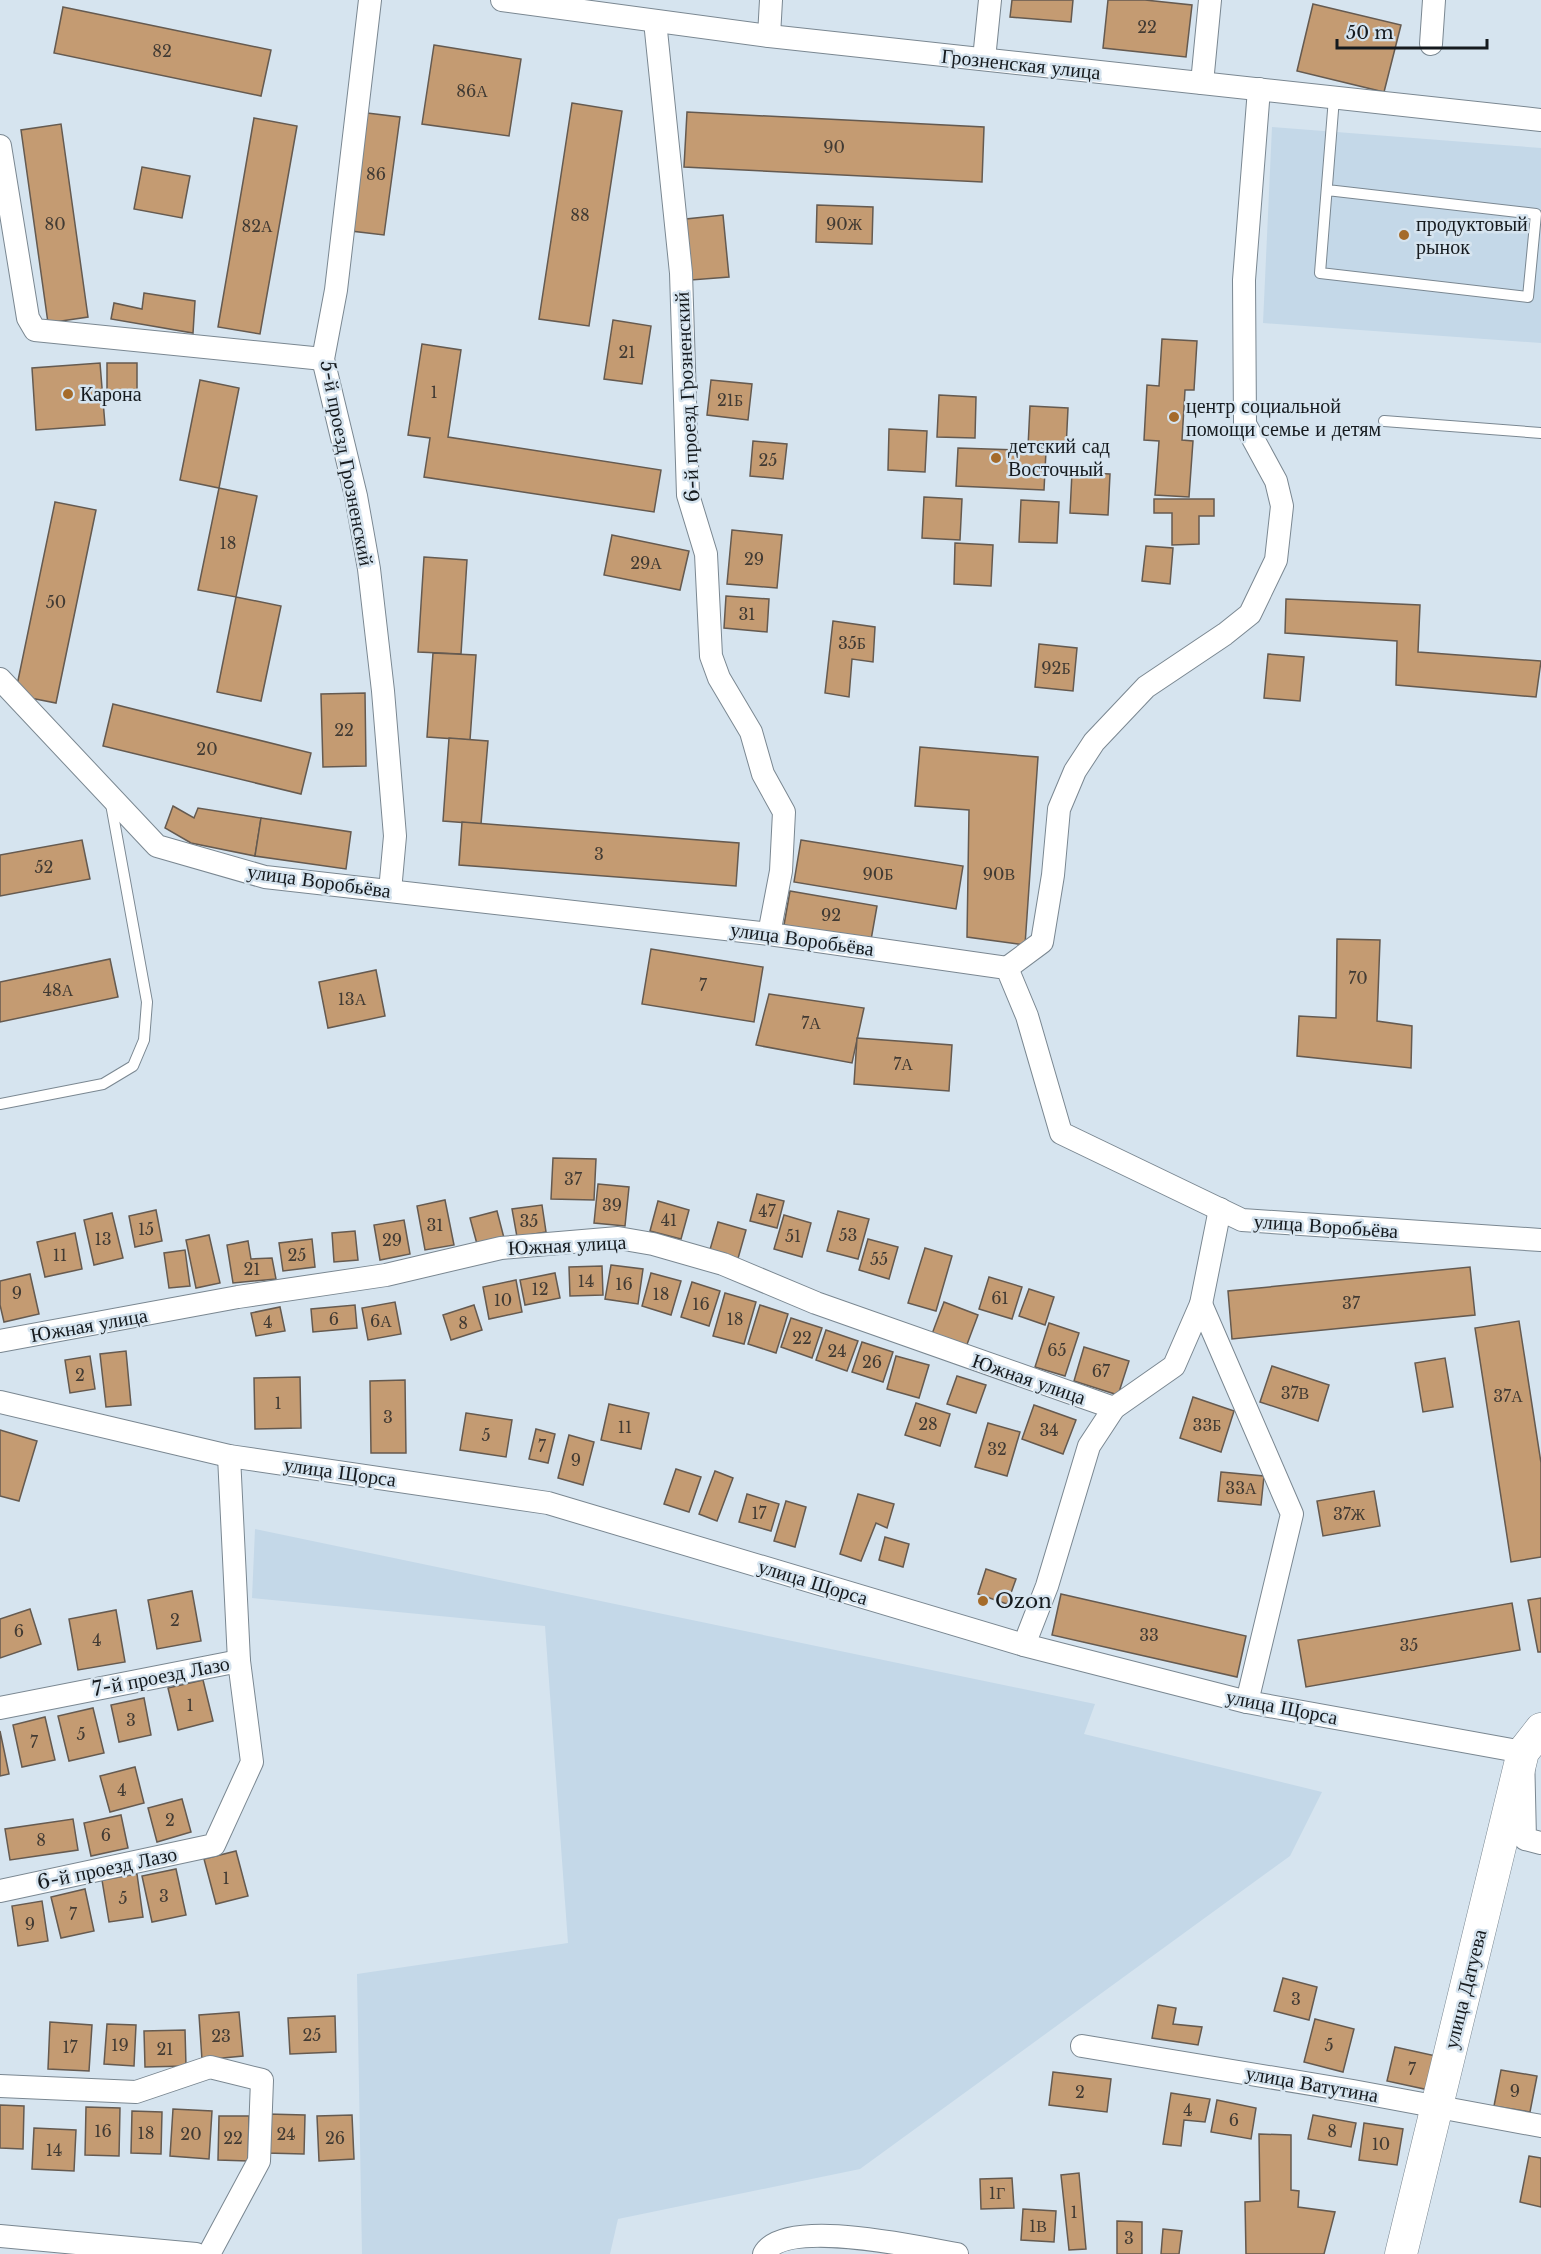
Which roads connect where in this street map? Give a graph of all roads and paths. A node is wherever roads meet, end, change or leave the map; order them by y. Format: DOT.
graph roads {
  1 [pos="370,0"];
  2 [pos="502,0"];
  3 [pos="771,0"];
  4 [pos="990,0"];
  5 [pos="1210,0"];
  6 [pos="1434,0"];
  7 [pos="531,2"];
  8 [pos="655,21"];
  9 [pos="769,36"];
  10 [pos="1431,44"];
  11 [pos="984,59"];
  12 [pos="1202,83"];
  13 [pos="1259,89"];
  14 [pos="1334,98"];
  15 [pos="1541,120"];
  16 [pos="0,146"];
  17 [pos="1327,190"];
  18 [pos="323,359"];
  19 [pos="1384,421"];
  20 [pos="1541,433"];
  21 [pos="0,679"];
  22 [pos="110,797"];
  23 [pos="390,891"];
  24 [pos="769,934"];
  25 [pos="1007,968"];
  26 [pos="0,1104"];
  27 [pos="1220,1209"];
  28 [pos="1541,1240"];
  29 [pos="1202,1304"];
  30 [pos="0,1341"];
  31 [pos="0,1402"];
  32 [pos="1114,1408"];
  33 [pos="229,1455"];
  34 [pos="1024,1645"];
  35 [pos="239,1660"];
  36 [pos="1247,1702"];
  37 [pos="0,1708"];
  38 [pos="1532,1741"];
  39 [pos="1541,1843"];
  40 [pos="214,1845"];
  41 [pos="0,1891"];
  42 [pos="1082,2046"];
  43 [pos="0,2086"];
  44 [pos="1437,2106"];
  45 [pos="1541,2126"];
  46 [pos="0,2236"];
  47 [pos="196,2254"];
  48 [pos="209,2254"];
  49 [pos="764,2254"];
  50 [pos="957,2254"];
  51 [pos="1401,2254"];
  1 -- 18 [label="street, 5-й проезд Грозненский"];
  2 -- 7 [label="street, Грозненская улица"];
  3 -- 9 [label="street"];
  4 -- 11 [label="street"];
  5 -- 12 [label="street"];
  6 -- 10 [label="street"];
  7 -- 8 [label="street, Грозненская улица"];
  8 -- 9 [label="street, Грозненская улица"];
  8 -- 24 [label="street, 6-й проезд Грозненский"];
  9 -- 11 [label="street, Грозненская улица"];
  11 -- 12 [label="street, Грозненская улица"];
  12 -- 13 [label="street, Грозненская улица"];
  13 -- 14 [label="street, Грозненская улица"];
  13 -- 25 [label="street"];
  14 -- 15 [label="street, Грозненская улица"];
  14 -- 17 [label="lane"];
  16 -- 18 [label="street"];
  17 -- 17 [label="lane"];
  18 -- 23 [label="street, 5-й проезд Грозненский"];
  19 -- 20 [label="lane"];
  21 -- 22 [label="street, улица Воробьёва"];
  22 -- 23 [label="street, улица Воробьёва"];
  22 -- 26 [label="lane"];
  23 -- 24 [label="street, улица Воробьёва"];
  24 -- 25 [label="street, улица Воробьёва"];
  25 -- 27 [label="street, улица Воробьёва"];
  27 -- 28 [label="street, улица Воробьёва"];
  27 -- 29 [label="street"];
  29 -- 32 [label="street"];
  29 -- 36 [label="street"];
  30 -- 32 [label="street, Южная улица"];
  31 -- 33 [label="street, улица Щорса"];
  32 -- 34 [label="street"];
  33 -- 34 [label="street, улица Щорса"];
  33 -- 35 [label="street"];
  34 -- 36 [label="street, улица Щорса"];
  35 -- 37 [label="street, 7-й проезд Лазо"];
  35 -- 40 [label="street, 7-й проезд Лазо"];
  36 -- 38 [label="street, улица Щорса"];
  38 -- 39 [label="street"];
  38 -- 44 [label="street, улица Датуева"];
  40 -- 41 [label="street, 6-й проезд Лазо"];
  42 -- 44 [label="street, улица Ватутина"];
  43 -- 48 [label="street"];
  44 -- 45 [label="street, улица Ватутина"];
  44 -- 51 [label="street, улица Датуева"];
  46 -- 47 [label="street"];
  49 -- 50 [label="street"];
}
